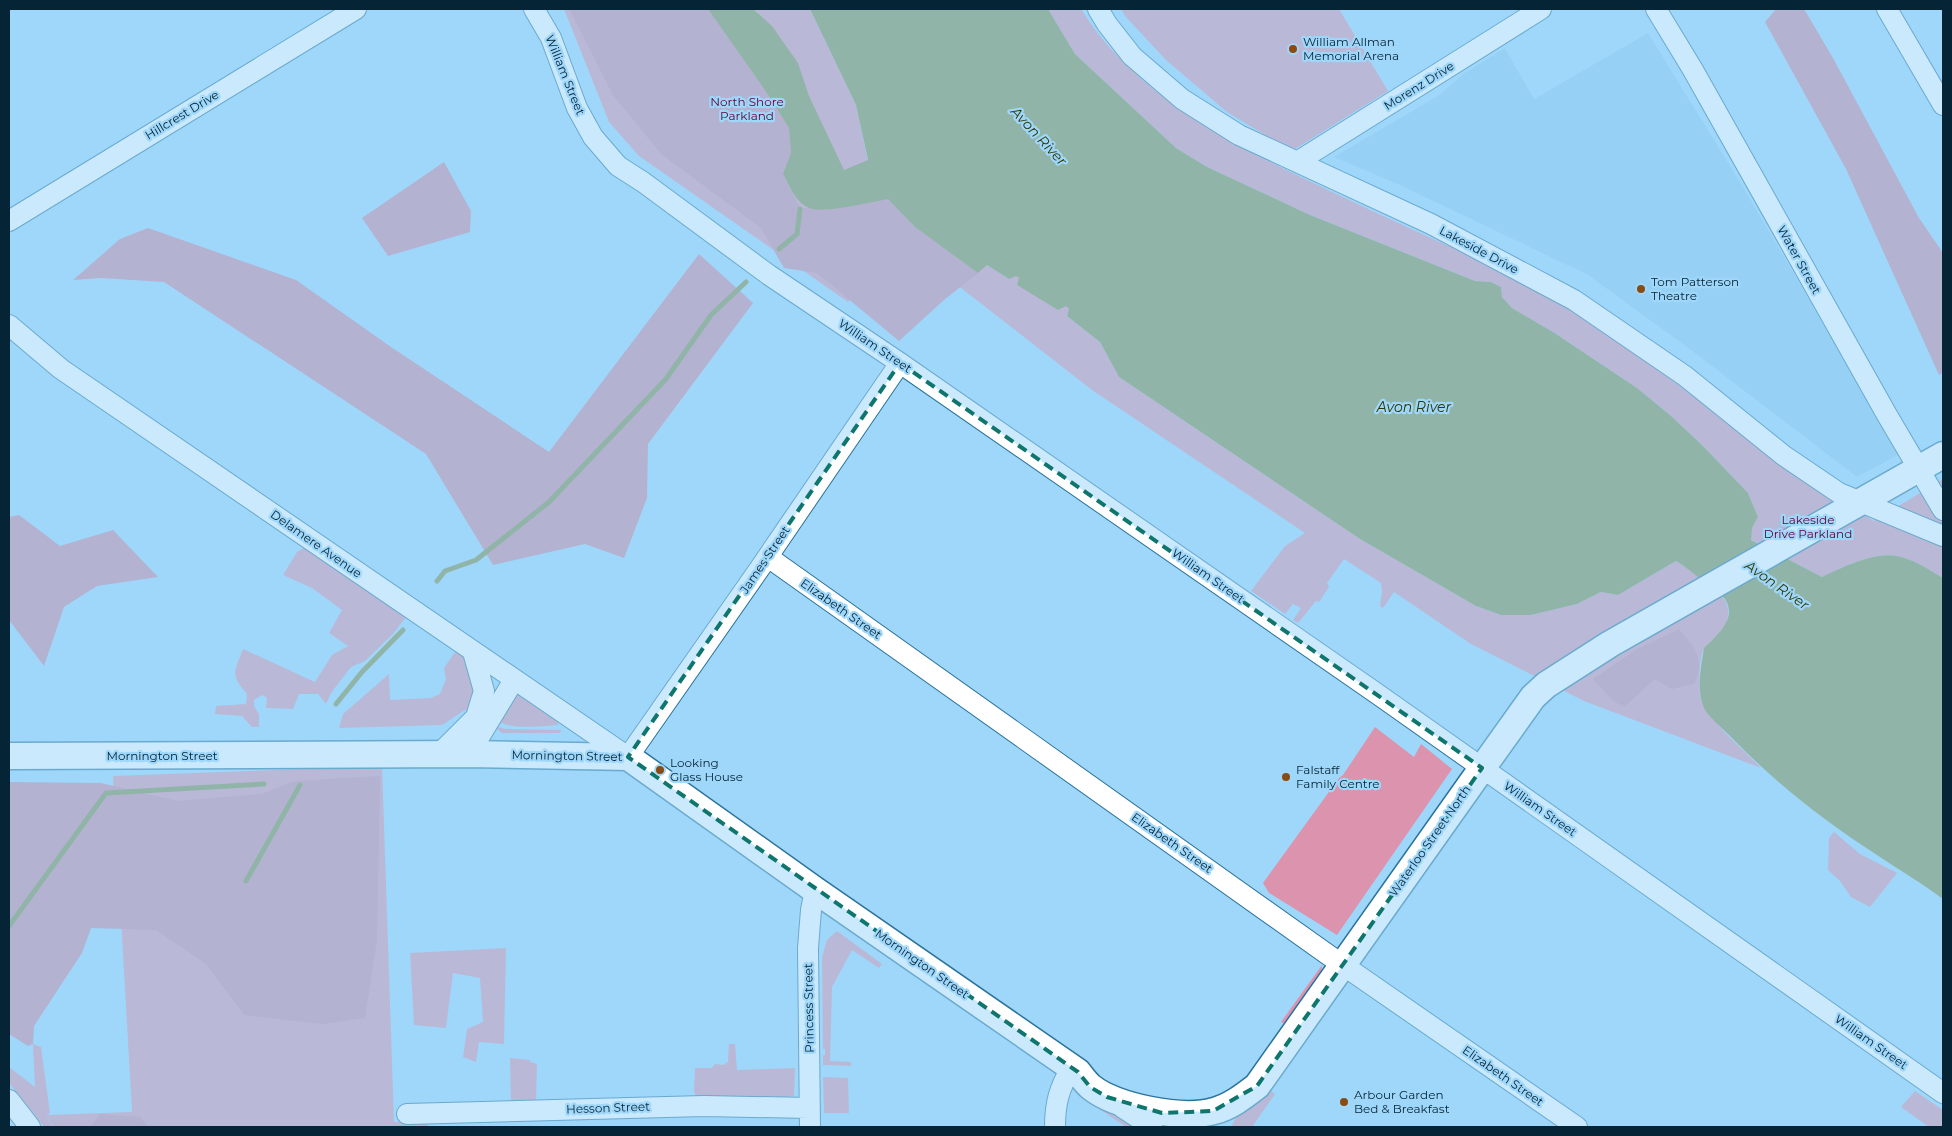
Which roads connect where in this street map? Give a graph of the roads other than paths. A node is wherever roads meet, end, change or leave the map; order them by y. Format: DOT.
graph roads {
  1 [pos="356,9"];
  2 [pos="534,9"];
  3 [pos="1098,9"];
  4 [pos="1541,9"];
  5 [pos="1656,9"];
  6 [pos="1887,9"];
  7 [pos="1943,105"];
  8 [pos="1297,162"];
  9 [pos="9,221"];
  10 [pos="9,326"];
  11 [pos="900,363"];
  12 [pos="1943,455"];
  13 [pos="1918,470"];
  14 [pos="1860,502"];
  15 [pos="1943,510"];
  16 [pos="1943,536"];
  17 [pos="768,557"];
  18 [pos="474,652"];
  19 [pos="514,680"];
  20 [pos="469,754"];
  21 [pos="438,755"];
  22 [pos="9,756"];
  23 [pos="628,757"];
  24 [pos="1482,768"];
  25 [pos="815,890"];
  26 [pos="1342,964"];
  27 [pos="1071,1068"];
  28 [pos="1943,1093"];
  29 [pos="1106,1097"];
  30 [pos="9,1100"];
  31 [pos="407,1114"];
  32 [pos="810,1118"];
  33 [pos="1215,1119"];
  34 [pos="30,1127"];
  35 [pos="1055,1127"];
  36 [pos="1152,1127"];
  37 [pos="1577,1127"];
  1 -- 9 [label="street, Hillcrest Drive"];
  2 -- 11 [label="street, William Street"];
  3 -- 8 [label="street, Lakeside Drive"];
  4 -- 8 [label="street, Morenz Drive"];
  5 -- 13 [label="street, Water Street"];
  6 -- 7 [label="street"];
  8 -- 14 [label="street, Lakeside Drive"];
  10 -- 18 [label="street, Delamere Avenue"];
  11 -- 17 [label="street, James Street"];
  11 -- 24 [label="street, William Street"];
  12 -- 13 [label="main road"];
  13 -- 14 [label="main road"];
  13 -- 15 [label="street, Water Street"];
  14 -- 16 [label="street, Lakeside Drive"];
  14 -- 24 [label="main road, Waterloo Street North"];
  17 -- 23 [label="street, James Street"];
  17 -- 26 [label="street, Elizabeth Street"];
  18 -- 19 [label="street, Delamere Avenue"];
  18 -- 21 [label="street"];
  19 -- 20 [label="street"];
  19 -- 23 [label="street, Delamere Avenue"];
  20 -- 21 [label="main road, Mornington Street"];
  20 -- 23 [label="main road, Mornington Street"];
  21 -- 22 [label="main road, Mornington Street"];
  23 -- 25 [label="main road, Mornington Street"];
  24 -- 26 [label="main road, Waterloo Street North"];
  24 -- 28 [label="street, William Street"];
  25 -- 27 [label="main road, Mornington Street"];
  25 -- 32 [label="street, Princess Street"];
  26 -- 33 [label="main road, Waterloo Street North"];
  26 -- 37 [label="street, Elizabeth Street"];
  27 -- 29 [label="main road, Mornington Street"];
  27 -- 35 [label="street"];
  29 -- 33 [label="main road, Mornington Street"];
  29 -- 36 [label="street, Mornington Street"];
  30 -- 34 [label="street"];
  31 -- 32 [label="street, Hesson Street"];
}
